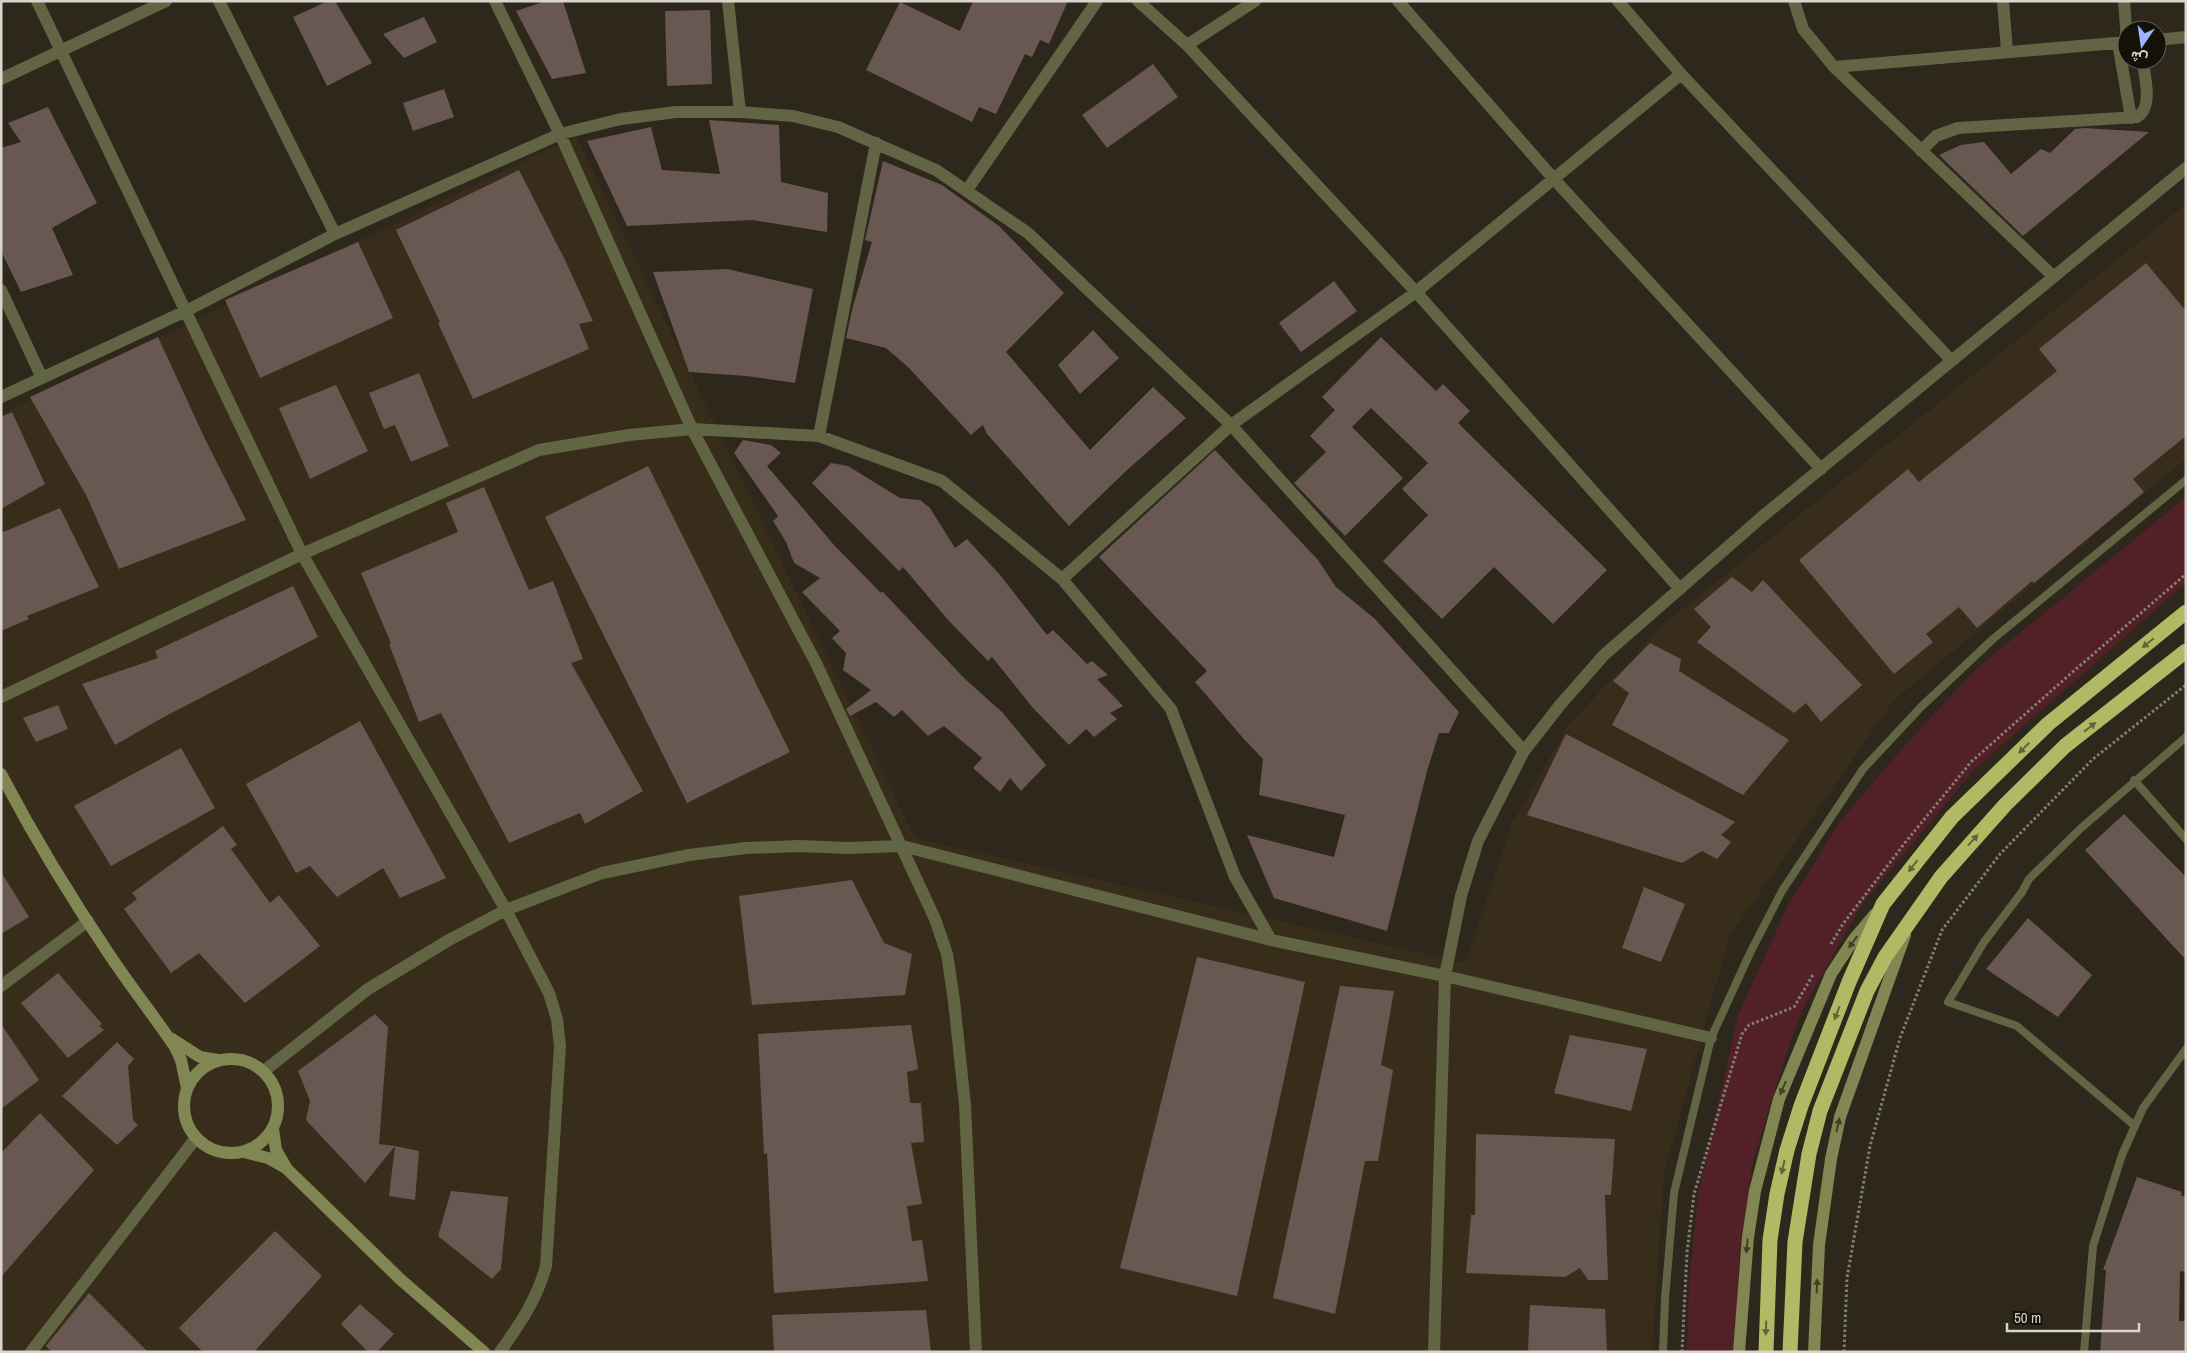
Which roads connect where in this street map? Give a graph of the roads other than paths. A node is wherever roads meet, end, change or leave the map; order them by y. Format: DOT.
graph roads {
  1 [pos="37,1"];
  2 [pos="166,1"];
  3 [pos="220,1"];
  4 [pos="495,1"];
  5 [pos="728,1"];
  6 [pos="1096,1"];
  7 [pos="1138,1"];
  8 [pos="1255,1"];
  9 [pos="1398,1"];
  10 [pos="1618,1"];
  11 [pos="1794,1"];
  12 [pos="2003,1"];
  13 [pos="2124,1"];
  14 [pos="2125,20"];
  15 [pos="2186,37"];
  16 [pos="2167,39"];
  17 [pos="2117,43"];
  18 [pos="1187,45"];
  19 [pos="60,50"];
  20 [pos="2007,52"];
  21 [pos="1834,67"];
  22 [pos="2123,70"];
  23 [pos="2144,70"];
  24 [pos="1682,74"];
  25 [pos="1,79"];
  26 [pos="740,112"];
  27 [pos="2132,118"];
  28 [pos="560,134"];
  29 [pos="876,143"];
  30 [pos="1922,151"];
  31 [pos="2186,168"];
  32 [pos="1553,178"];
  33 [pos="967,190"];
  34 [pos="335,234"];
  35 [pos="2053,276"];
  36 [pos="1,290"];
  37 [pos="1416,292"];
  38 [pos="186,311"];
  39 [pos="1951,360"];
  40 [pos="42,378"];
  41 [pos="1,397"];
  42 [pos="1231,425"];
  43 [pos="692,429"];
  44 [pos="819,436"];
  45 [pos="1821,469"];
  46 [pos="2186,480"];
  47 [pos="302,554"];
  48 [pos="1062,579"];
  49 [pos="1680,589"];
  50 [pos="2186,612"];
  51 [pos="2186,651"];
  52 [pos="1,697"];
  53 [pos="2186,737"];
  54 [pos="1524,751"];
  55 [pos="1,774"];
  56 [pos="2134,780"];
  57 [pos="2186,839"];
  58 [pos="902,846"];
  59 [pos="1883,904"];
  60 [pos="506,910"];
  61 [pos="1911,919"];
  62 [pos="88,921"];
  63 [pos="1271,940"];
  64 [pos="1445,976"];
  65 [pos="1,986"];
  66 [pos="166,1034"];
  67 [pos="1711,1038"];
  68 [pos="2186,1049"];
  69 [pos="218,1060"];
  70 [pos="264,1071"];
  71 [pos="187,1088"];
  72 [pos="2135,1126"];
  73 [pos="273,1129"];
  74 [pos="196,1138"];
  75 [pos="244,1152"];
  76 [pos="288,1169"];
  77 [pos="32,1352"];
  78 [pos="484,1352"];
  79 [pos="500,1352"];
  80 [pos="976,1352"];
  81 [pos="1434,1352"];
  82 [pos="1663,1352"];
  83 [pos="1739,1352"];
  84 [pos="1766,1352"];
  85 [pos="1790,1352"];
  86 [pos="1814,1352"];
  87 [pos="2084,1352"];
  1 -- 19 [label="street"];
  2 -- 19 [label="street"];
  3 -- 34 [label="street"];
  4 -- 28 [label="street"];
  5 -- 26 [label="street"];
  6 -- 33 [label="street"];
  7 -- 18 [label="street"];
  8 -- 18 [label="street"];
  9 -- 32 [label="street"];
  10 -- 24 [label="street"];
  11 -- 21 [label="street"];
  12 -- 20 [label="street"];
  13 -- 14 [label="street"];
  15 -- 16 [label="street"];
  17 -- 20 [label="street"];
  18 -- 37 [label="street"];
  19 -- 25 [label="street"];
  19 -- 38 [label="street"];
  20 -- 21 [label="street"];
  21 -- 30 [label="street"];
  22 -- 27 [label="street"];
  23 -- 27 [label="street"];
  24 -- 32 [label="street"];
  24 -- 39 [label="street"];
  26 -- 28 [label="street"];
  26 -- 29 [label="street"];
  27 -- 30 [label="street"];
  28 -- 34 [label="street"];
  28 -- 43 [label="street"];
  29 -- 33 [label="street"];
  29 -- 44 [label="street"];
  30 -- 35 [label="street"];
  31 -- 35 [label="street"];
  32 -- 37 [label="street"];
  32 -- 45 [label="street"];
  33 -- 42 [label="street"];
  34 -- 38 [label="street"];
  35 -- 39 [label="street"];
  36 -- 40 [label="street"];
  37 -- 42 [label="street"];
  37 -- 49 [label="street"];
  38 -- 40 [label="street"];
  38 -- 47 [label="street"];
  39 -- 45 [label="street"];
  40 -- 41 [label="street"];
  42 -- 48 [label="street"];
  42 -- 54 [label="street"];
  43 -- 44 [label="street"];
  43 -- 47 [label="street"];
  43 -- 58 [label="street"];
  44 -- 48 [label="street"];
  45 -- 49 [label="street"];
  46 -- 67 [label="lane"];
  47 -- 52 [label="street"];
  47 -- 60 [label="street"];
  48 -- 63 [label="street"];
  49 -- 54 [label="street"];
  50 -- 59 [label="highway, one-way"];
  61 -- 51 [label="highway, one-way"];
  53 -- 56 [label="lane"];
  54 -- 64 [label="street"];
  55 -- 62 [label="street"];
  56 -- 57 [label="lane"];
  56 -- 72 [label="lane"];
  58 -- 60 [label="street"];
  58 -- 63 [label="street"];
  58 -- 80 [label="street"];
  59 -- 83 [label="street, one-way"];
  59 -- 84 [label="highway, one-way"];
  60 -- 70 [label="street"];
  60 -- 79 [label="street"];
  61 -- 85 [label="highway"];
  86 -- 61 [label="street, one-way"];
  62 -- 65 [label="street"];
  62 -- 66 [label="street"];
  63 -- 64 [label="street"];
  64 -- 67 [label="street"];
  64 -- 81 [label="street"];
  66 -- 69 [label="street"];
  66 -- 71 [label="street"];
  67 -- 82 [label="lane"];
  68 -- 72 [label="lane"];
  69 -- 70 [label="street"];
  69 -- 71 [label="street"];
  70 -- 73 [label="street"];
  71 -- 74 [label="street"];
  72 -- 87 [label="lane"];
  73 -- 75 [label="street"];
  73 -- 76 [label="street"];
  74 -- 75 [label="street"];
  74 -- 77 [label="street"];
  75 -- 76 [label="street"];
  76 -- 78 [label="street"];
}
